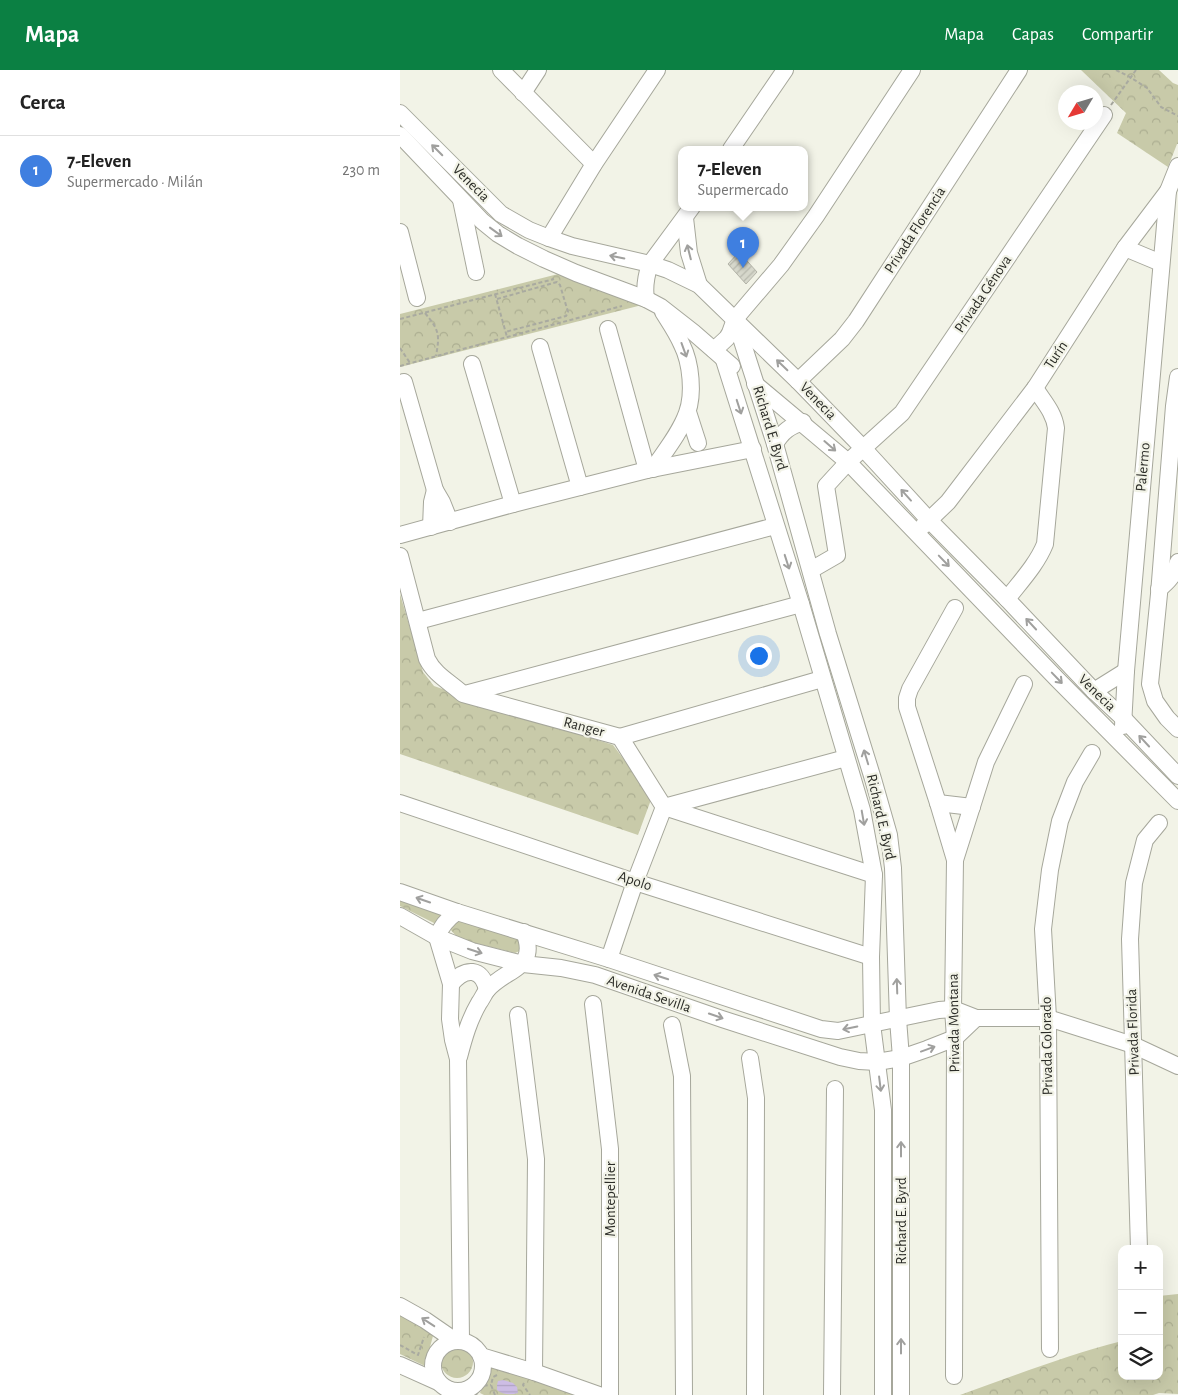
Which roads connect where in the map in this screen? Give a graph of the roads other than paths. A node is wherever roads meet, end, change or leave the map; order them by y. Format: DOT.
graph roads {
  1 [pos="501,70"];
  2 [pos="658,70"];
  3 [pos="785,70"];
  4 [pos="912,70"];
  5 [pos="1018,70"];
  6 [pos="535,71"];
  7 [pos="523,93"];
  8 [pos="400,112"];
  9 [pos="1104,115"];
  10 [pos="400,135"];
  11 [pos="733,146"];
  12 [pos="594,164"];
  13 [pos="1178,166"];
  14 [pos="455,167"];
  15 [pos="442,180"];
  16 [pos="1168,190"];
  17 [pos="461,200"];
  18 [pos="688,212"];
  19 [pos="400,232"];
  20 [pos="549,238"];
  21 [pos="1125,248"];
  22 [pos="1161,263"];
  23 [pos="650,264"];
  24 [pos="476,272"];
  25 [pos="699,285"];
  26 [pos="417,298"];
  27 [pos="646,299"];
  28 [pos="661,308"];
  29 [pos="735,319"];
  30 [pos="608,329"];
  31 [pos="540,347"];
  32 [pos="719,355"];
  33 [pos="472,364"];
  34 [pos="1178,377"];
  35 [pos="798,381"];
  36 [pos="404,382"];
  37 [pos="756,384"];
  38 [pos="1034,388"];
  39 [pos="1176,409"];
  40 [pos="688,412"];
  41 [pos="803,422"];
  42 [pos="698,442"];
  43 [pos="775,444"];
  44 [pos="863,448"];
  45 [pos="753,449"];
  46 [pos="848,462"];
  47 [pos="650,470"];
  48 [pos="1173,479"];
  49 [pos="1142,484"];
  50 [pos="580,487"];
  51 [pos="435,490"];
  52 [pos="513,504"];
  53 [pos="1166,511"];
  54 [pos="929,520"];
  55 [pos="450,522"];
  56 [pos="775,526"];
  57 [pos="431,527"];
  58 [pos="1178,528"];
  59 [pos="916,532"];
  60 [pos="400,535"];
  61 [pos="400,556"];
  62 [pos="1178,562"];
  63 [pos="811,570"];
  64 [pos="1159,589"];
  65 [pos="1007,599"];
  66 [pos="801,604"];
  67 [pos="955,608"];
  68 [pos="418,621"];
  69 [pos="1126,671"];
  70 [pos="822,679"];
  71 [pos="1024,684"];
  72 [pos="1094,692"];
  73 [pos="463,694"];
  74 [pos="1124,719"];
  75 [pos="1178,729"];
  76 [pos="620,737"];
  77 [pos="1121,743"];
  78 [pos="1092,752"];
  79 [pos="846,758"];
  80 [pos="1178,776"];
  81 [pos="1178,801"];
  82 [pos="938,803"];
  83 [pos="400,804"];
  84 [pos="664,807"];
  85 [pos="972,807"];
  86 [pos="1159,823"];
  87 [pos="955,860"];
  88 [pos="874,874"];
  89 [pos="635,882"];
  90 [pos="400,892"];
  91 [pos="457,912"];
  92 [pos="400,916"];
  93 [pos="524,932"];
  94 [pos="437,937"];
  95 [pos="871,957"];
  96 [pos="609,960"];
  97 [pos="522,964"];
  98 [pos="451,984"];
  99 [pos="487,990"];
  100 [pos="593,1004"];
  101 [pos="953,1009"];
  102 [pos="518,1015"];
  103 [pos="976,1018"];
  104 [pos="1048,1018"];
  105 [pos="898,1019"];
  106 [pos="872,1024"];
  107 [pos="672,1026"];
  108 [pos="955,1038"];
  109 [pos="1133,1045"];
  110 [pos="750,1058"];
  111 [pos="900,1058"];
  112 [pos="458,1059"];
  113 [pos="877,1062"];
  114 [pos="1178,1066"];
  115 [pos="835,1089"];
  116 [pos="1139,1245"];
  117 [pos="400,1306"];
  118 [pos="458,1340"];
  119 [pos="1050,1349"];
  120 [pos="481,1356"];
  121 [pos="400,1365"];
  122 [pos="527,1375"];
  123 [pos="954,1376"];
  124 [pos="438,1382"];
  125 [pos="472,1390"];
  126 [pos="599,1395"];
  127 [pos="610,1395"];
  128 [pos="684,1395"];
  129 [pos="755,1395"];
  130 [pos="832,1395"];
  131 [pos="883,1395"];
  132 [pos="901,1395"];
  1 -- 7 [label="street"];
  2 -- 12 [label="street"];
  3 -- 11 [label="street"];
  4 -- 29 [label="street"];
  5 -- 35 [label="street, Privada Florencia"];
  6 -- 7 [label="street"];
  7 -- 12 [label="street"];
  14 -- 8 [label="street, Venecia, one-way"];
  9 -- 44 [label="street, Privada Génova"];
  10 -- 15 [label="street, Venecia"];
  12 -- 20 [label="street"];
  13 -- 16 [label="street, Turín"];
  14 -- 15 [label="street"];
  14 -- 20 [label="street, Venecia"];
  15 -- 17 [label="street, Venecia"];
  16 -- 21 [label="street, Turín"];
  16 -- 22 [label="street, Palermo"];
  17 -- 24 [label="street"];
  17 -- 27 [label="street, Venecia, one-way"];
  18 -- 23 [label="street"];
  25 -- 18 [label="street, one-way"];
  19 -- 26 [label="street"];
  23 -- 20 [label="street, Venecia, one-way"];
  21 -- 22 [label="street"];
  21 -- 38 [label="street, Turín"];
  22 -- 49 [label="street, Palermo"];
  23 -- 25 [label="street, Venecia"];
  23 -- 27 [label="street"];
  25 -- 29 [label="street, Venecia"];
  27 -- 28 [label="street, Venecia"];
  28 -- 32 [label="street, Venecia"];
  28 -- 40 [label="street, one-way"];
  29 -- 32 [label="street"];
  35 -- 29 [label="street, Venecia, one-way"];
  29 -- 37 [label="street, Richard E. Byrd"];
  30 -- 47 [label="street"];
  31 -- 50 [label="street"];
  32 -- 37 [label="street, Venecia"];
  32 -- 45 [label="street, Richard E. Byrd, one-way"];
  33 -- 52 [label="street"];
  34 -- 39 [label="street"];
  35 -- 44 [label="street, Venecia"];
  36 -- 51 [label="street"];
  37 -- 41 [label="street, Venecia"];
  37 -- 43 [label="street, Richard E. Byrd"];
  38 -- 54 [label="street, Turín"];
  38 -- 65 [label="street"];
  39 -- 48 [label="street"];
  40 -- 42 [label="street"];
  40 -- 47 [label="street"];
  41 -- 43 [label="street"];
  41 -- 46 [label="street, Venecia, one-way"];
  43 -- 63 [label="street, Richard E. Byrd"];
  44 -- 46 [label="street, Privada Génova"];
  54 -- 44 [label="street, Venecia, one-way"];
  45 -- 47 [label="street"];
  45 -- 56 [label="street, Richard E. Byrd"];
  46 -- 59 [label="street, Venecia"];
  46 -- 63 [label="street, Privada Génova"];
  47 -- 50 [label="street"];
  48 -- 49 [label="street"];
  48 -- 53 [label="street"];
  49 -- 69 [label="street, Palermo"];
  50 -- 52 [label="street"];
  51 -- 55 [label="street"];
  51 -- 57 [label="street"];
  52 -- 55 [label="street"];
  53 -- 58 [label="street"];
  53 -- 64 [label="street"];
  54 -- 59 [label="street, Turín"];
  54 -- 65 [label="street, Venecia"];
  55 -- 57 [label="street"];
  56 -- 66 [label="street, Richard E. Byrd, one-way"];
  56 -- 68 [label="street"];
  57 -- 60 [label="street"];
  59 -- 77 [label="street, Venecia, one-way"];
  61 -- 68 [label="street, Ranger"];
  62 -- 64 [label="street"];
  105 -- 63 [label="street, Richard E. Byrd, one-way"];
  64 -- 75 [label="street"];
  72 -- 65 [label="street, Venecia, one-way"];
  66 -- 70 [label="street, Richard E. Byrd"];
  66 -- 73 [label="street"];
  67 -- 82 [label="street"];
  68 -- 73 [label="street, Ranger"];
  69 -- 72 [label="street"];
  69 -- 74 [label="street, Palermo"];
  70 -- 76 [label="street"];
  70 -- 79 [label="street, Richard E. Byrd"];
  71 -- 85 [label="street, Privada Montana"];
  72 -- 74 [label="street, Venecia"];
  73 -- 76 [label="street, Ranger"];
  74 -- 77 [label="street, Palermo"];
  80 -- 74 [label="street, Venecia, one-way"];
  76 -- 84 [label="street, Ranger"];
  77 -- 81 [label="street, Venecia"];
  78 -- 104 [label="street, Privada Colorado"];
  79 -- 84 [label="street"];
  79 -- 88 [label="street, Richard E. Byrd, one-way"];
  82 -- 85 [label="street"];
  82 -- 87 [label="street"];
  83 -- 89 [label="street, Apolo"];
  84 -- 88 [label="street"];
  84 -- 89 [label="street"];
  85 -- 87 [label="street, Privada Montana"];
  86 -- 109 [label="street, Privada Florida"];
  87 -- 101 [label="street, Privada Montana"];
  88 -- 95 [label="street, Richard E. Byrd"];
  89 -- 95 [label="street, Apolo"];
  89 -- 96 [label="street"];
  91 -- 90 [label="street, Avenida Sevilla, one-way"];
  91 -- 93 [label="street, Avenida Sevilla"];
  91 -- 94 [label="street"];
  92 -- 94 [label="street, Avenida Sevilla"];
  93 -- 96 [label="street, Avenida Sevilla"];
  93 -- 97 [label="street"];
  94 -- 97 [label="street, Avenida Sevilla, one-way"];
  94 -- 98 [label="street"];
  95 -- 106 [label="street, Richard E. Byrd"];
  106 -- 96 [label="street, Avenida Sevilla, one-way"];
  97 -- 99 [label="street"];
  97 -- 113 [label="street, Avenida Sevilla, one-way"];
  98 -- 99 [label="street"];
  98 -- 112 [label="street"];
  99 -- 112 [label="street"];
  100 -- 127 [label="street, Montepellier"];
  101 -- 103 [label="street"];
  101 -- 105 [label="street, Avenida Sevilla"];
  101 -- 108 [label="street, Privada Montana"];
  102 -- 122 [label="street"];
  103 -- 104 [label="street"];
  103 -- 108 [label="street"];
  104 -- 109 [label="street"];
  104 -- 119 [label="street, Privada Colorado"];
  105 -- 106 [label="street, Avenida Sevilla"];
  105 -- 111 [label="street, Richard E. Byrd"];
  106 -- 113 [label="street, Richard E. Byrd"];
  107 -- 128 [label="street"];
  111 -- 108 [label="street, Avenida Sevilla, one-way"];
  108 -- 123 [label="street, Privada Montana"];
  109 -- 114 [label="street"];
  109 -- 116 [label="street, Privada Florida"];
  110 -- 129 [label="street"];
  111 -- 113 [label="street, Avenida Sevilla"];
  132 -- 111 [label="street, Richard E. Byrd, one-way"];
  112 -- 118 [label="street"];
  113 -- 131 [label="street, Richard E. Byrd, one-way"];
  115 -- 130 [label="street"];
  118 -- 117 [label="street, one-way"];
  118 -- 120 [label="street"];
  118 -- 124 [label="street"];
  120 -- 122 [label="street"];
  120 -- 125 [label="street"];
  121 -- 124 [label="street"];
  122 -- 126 [label="street"];
  124 -- 125 [label="street"];
}
